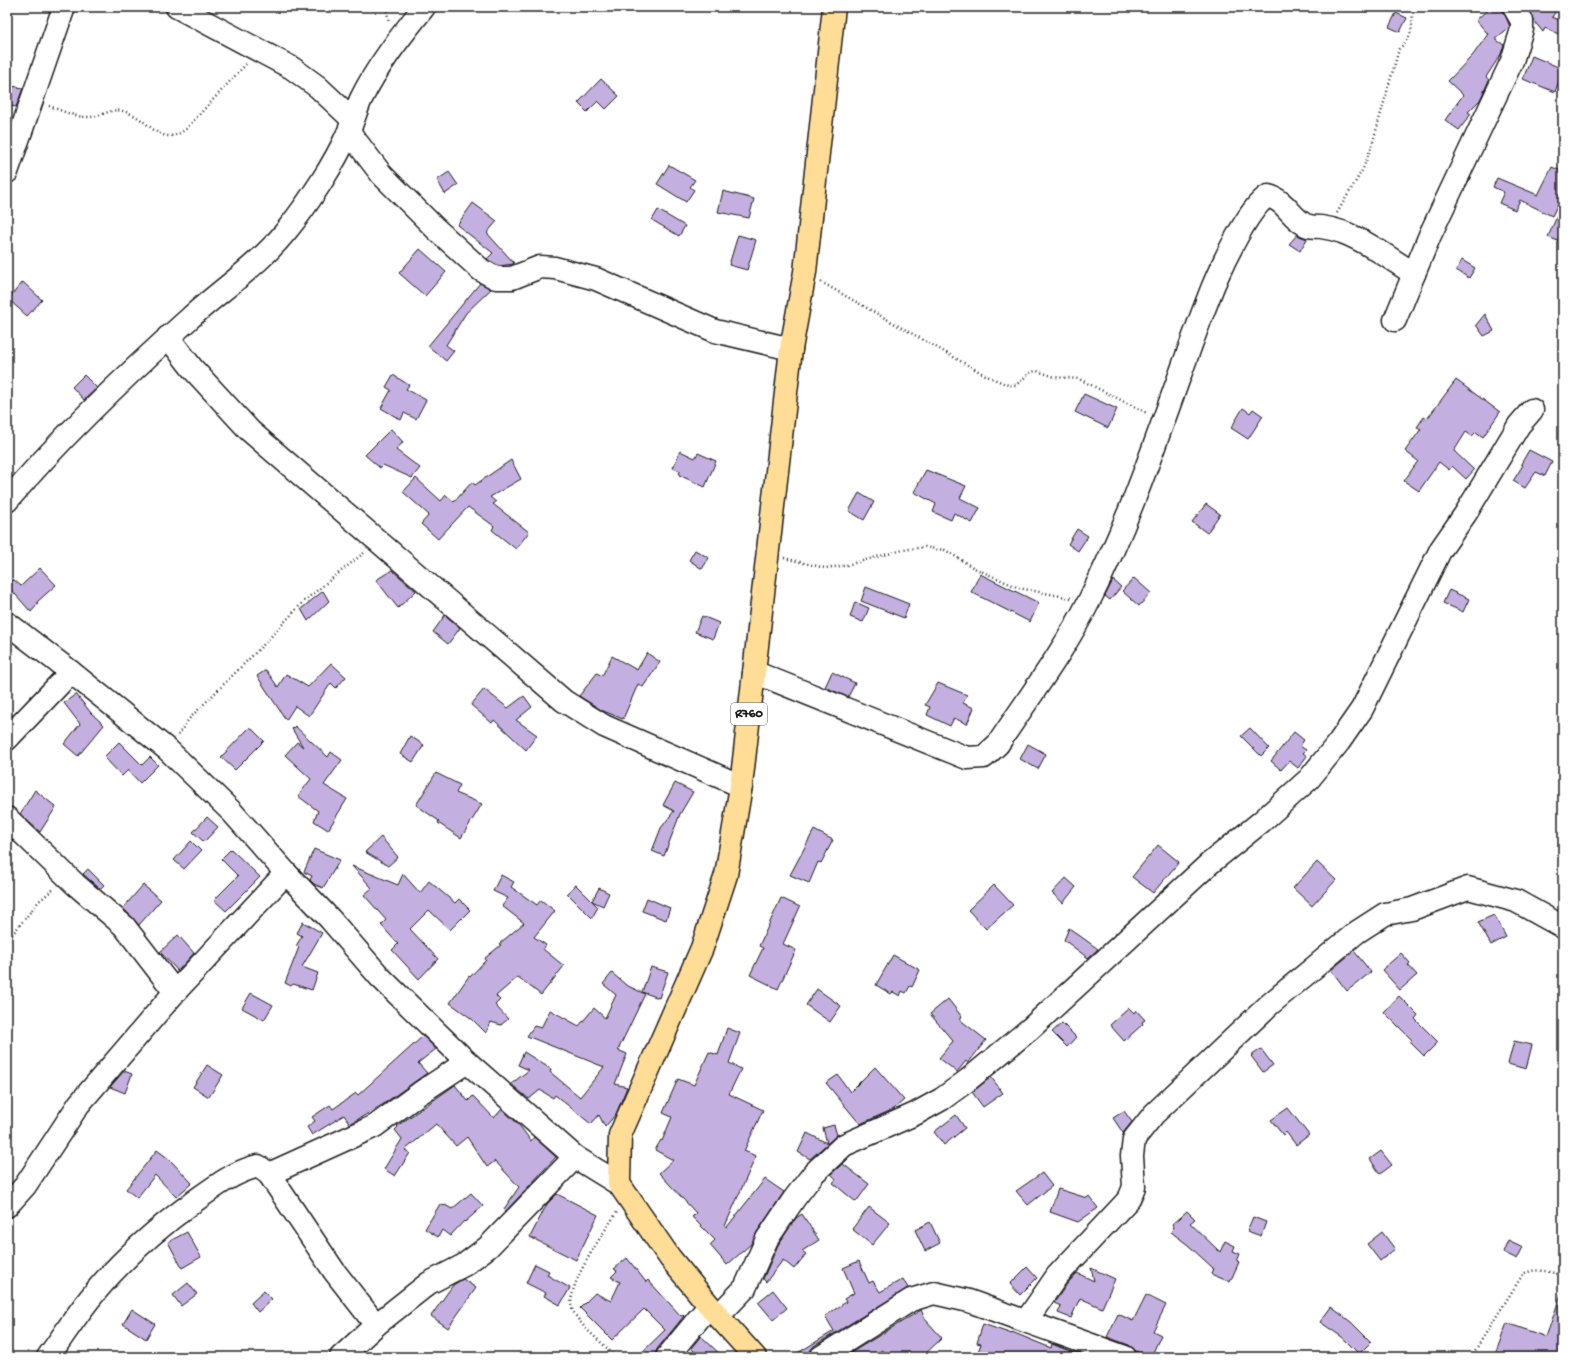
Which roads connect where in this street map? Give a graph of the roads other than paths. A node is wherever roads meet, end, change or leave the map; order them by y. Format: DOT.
graph roads {
  1 [pos="64,7"];
  2 [pos="177,7"];
  3 [pos="424,7"];
  4 [pos="834,7"];
  5 [pos="1514,7"];
  6 [pos="351,125"];
  7 [pos="7,172"];
  8 [pos="1414,274"];
  9 [pos="1395,320"];
  10 [pos="168,338"];
  11 [pos="791,349"];
  12 [pos="1532,410"];
  13 [pos="7,502"];
  14 [pos="7,623"];
  15 [pos="71,672"];
  16 [pos="754,672"];
  17 [pos="7,739"];
  18 [pos="741,786"];
  19 [pos="7,818"];
  20 [pos="286,873"];
  21 [pos="1563,927"];
  22 [pos="175,992"];
  23 [pos="467,1062"];
  24 [pos="575,1157"];
  25 [pos="269,1174"];
  26 [pos="623,1190"];
  27 [pos="7,1206"];
  28 [pos="713,1311"];
  29 [pos="1026,1321"];
  30 [pos="376,1325"];
  31 [pos="48,1357"];
  32 [pos="341,1357"];
  33 [pos="667,1357"];
  34 [pos="754,1357"];
  35 [pos="821,1357"];
  36 [pos="1125,1357"];
  1 -- 7 [label="street"];
  2 -- 6 [label="street"];
  3 -- 6 [label="street"];
  4 -- 11 [label="main road, R760"];
  5 -- 8 [label="street"];
  6 -- 10 [label="street"];
  6 -- 11 [label="street"];
  8 -- 9 [label="street"];
  8 -- 16 [label="street"];
  10 -- 13 [label="street"];
  10 -- 18 [label="street"];
  11 -- 16 [label="main road, R760"];
  12 -- 28 [label="street"];
  14 -- 15 [label="street"];
  15 -- 17 [label="street"];
  15 -- 20 [label="street"];
  16 -- 18 [label="main road, R760"];
  18 -- 26 [label="main road, R760"];
  19 -- 22 [label="street"];
  20 -- 22 [label="street"];
  20 -- 23 [label="street"];
  21 -- 29 [label="street"];
  22 -- 27 [label="street"];
  23 -- 24 [label="street"];
  23 -- 25 [label="street"];
  24 -- 26 [label="street"];
  24 -- 30 [label="street"];
  25 -- 30 [label="street"];
  25 -- 31 [label="street"];
  26 -- 28 [label="main road"];
  28 -- 33 [label="street"];
  28 -- 34 [label="main road"];
  29 -- 35 [label="street"];
  29 -- 36 [label="street"];
  30 -- 32 [label="street"];
}
